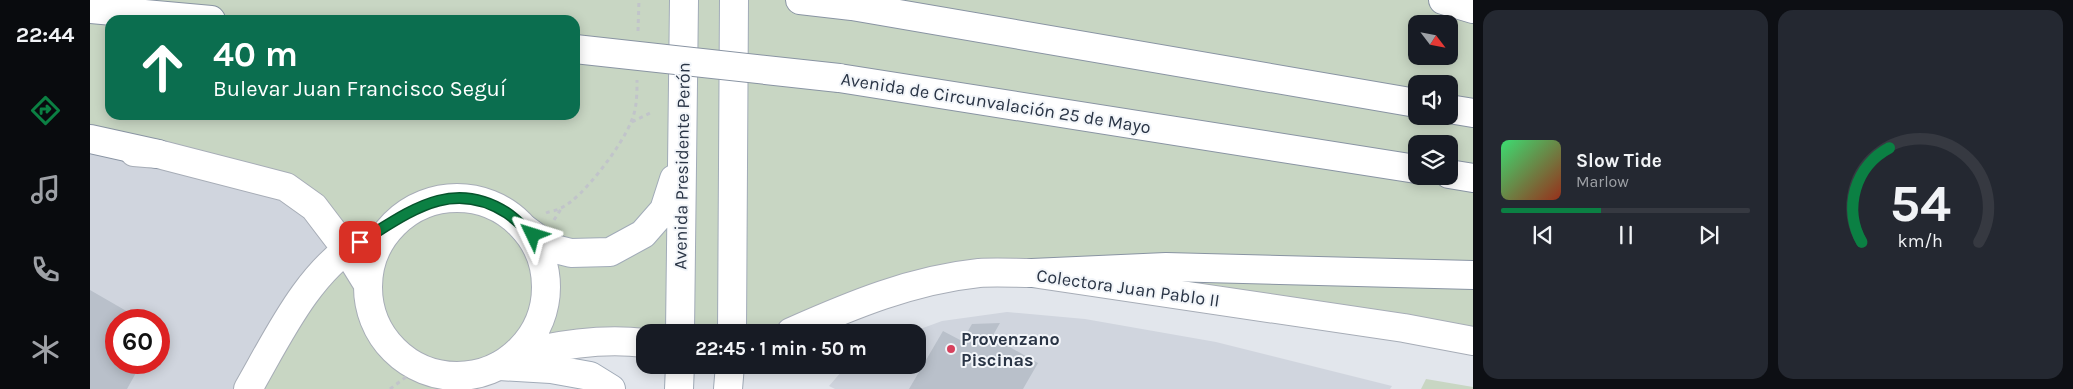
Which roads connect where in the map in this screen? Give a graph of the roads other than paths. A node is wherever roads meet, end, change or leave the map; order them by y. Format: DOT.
graph roads {
  1 [pos="684,0"];
  2 [pos="734,0"];
  3 [pos="800,0"];
  4 [pos="1443,0"];
  5 [pos="90,9"];
  6 [pos="1473,9"];
  7 [pos="156,15"];
  8 [pos="580,50"];
  9 [pos="1408,102"];
  10 [pos="1458,110"];
  11 [pos="1473,113"];
  12 [pos="90,139"];
  13 [pos="90,148"];
  14 [pos="158,154"];
  15 [pos="682,154"];
  16 [pos="1408,168"];
  17 [pos="1458,176"];
  18 [pos="1473,178"];
  19 [pos="399,218"];
  20 [pos="516,221"];
  21 [pos="346,249"];
  22 [pos="1032,273"];
  23 [pos="1473,275"];
  24 [pos="367,283"];
  25 [pos="680,324"];
  26 [pos="732,324"];
  27 [pos="809,324"];
  28 [pos="1473,341"];
  29 [pos="636,343"];
  30 [pos="496,365"];
  31 [pos="680,374"];
  32 [pos="729,374"];
  33 [pos="248,389"];
  34 [pos="452,389"];
  35 [pos="610,389"];
  36 [pos="679,389"];
  37 [pos="728,389"];
  1 -- 15 [label="main road, Avenida Presidente Perón"];
  2 -- 26 [label="main road"];
  3 -- 9 [label="main road"];
  4 -- 6 [label="main road"];
  5 -- 7 [label="main road"];
  8 -- 16 [label="main road, Avenida de Circunvalación 25 de Mayo, bridge"];
  10 -- 11 [label="main road"];
  12 -- 14 [label="main road"];
  13 -- 14 [label="main road"];
  14 -- 21 [label="main road"];
  15 -- 20 [label="main road"];
  15 -- 25 [label="main road, Avenida Presidente Perón"];
  17 -- 18 [label="main road"];
  19 -- 20 [label="main road"];
  19 -- 21 [label="main road"];
  19 -- 24 [label="main road"];
  20 -- 30 [label="main road"];
  21 -- 24 [label="main road"];
  21 -- 33 [label="main road"];
  22 -- 23 [label="main road"];
  22 -- 27 [label="main road, Colectora Juan Pablo II"];
  22 -- 28 [label="main road, Colectora Juan Pablo II"];
  24 -- 30 [label="main road"];
  29 -- 30 [label="main road"];
  30 -- 34 [label="main road"];
  30 -- 35 [label="main road"];
  31 -- 36 [label="main road"];
  32 -- 37 [label="main road"];
}
